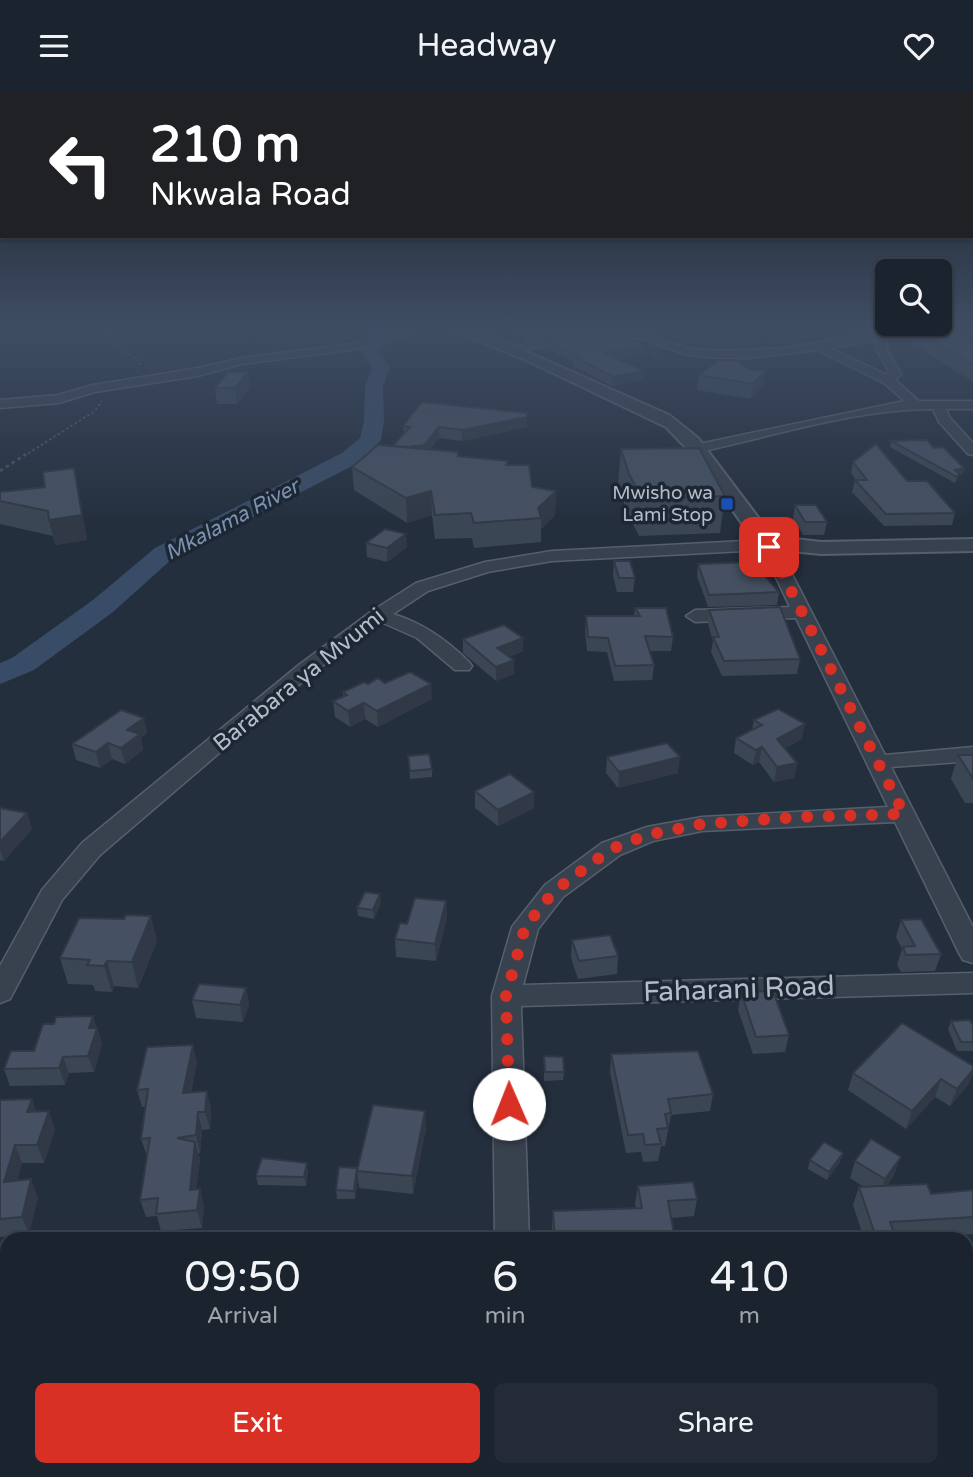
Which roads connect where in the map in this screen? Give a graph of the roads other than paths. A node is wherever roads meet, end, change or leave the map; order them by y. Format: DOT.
graph roads {
  1 [pos="80,394"];
  2 [pos="608,394"];
  3 [pos="907,394"];
  4 [pos="0,404"];
  5 [pos="916,405"];
  6 [pos="973,405"];
  7 [pos="937,406"];
  8 [pos="699,448"];
  9 [pos="973,451"];
  10 [pos="776,544"];
  11 [pos="973,545"];
  12 [pos="802,612"];
  13 [pos="378,615"];
  14 [pos="695,616"];
  15 [pos="462,666"];
  16 [pos="973,754"];
  17 [pos="877,762"];
  18 [pos="904,814"];
  19 [pos="973,953"];
  20 [pos="973,983"];
  21 [pos="0,992"];
  22 [pos="506,996"];
  23 [pos="512,1232"];
  1 -- 4 [label="street"];
  2 -- 8 [label="street"];
  3 -- 5 [label="street"];
  5 -- 7 [label="street"];
  5 -- 8 [label="street"];
  6 -- 7 [label="street"];
  7 -- 9 [label="street"];
  8 -- 10 [label="street"];
  10 -- 11 [label="street"];
  10 -- 12 [label="street"];
  10 -- 13 [label="street, Barabara ya Mvumi"];
  12 -- 14 [label="street"];
  12 -- 17 [label="street"];
  13 -- 15 [label="street"];
  13 -- 21 [label="street, Barabara ya Mvumi"];
  16 -- 17 [label="street"];
  17 -- 18 [label="street"];
  18 -- 19 [label="street"];
  18 -- 22 [label="street"];
  20 -- 22 [label="street, Faharani Road"];
  22 -- 23 [label="street"];
}
